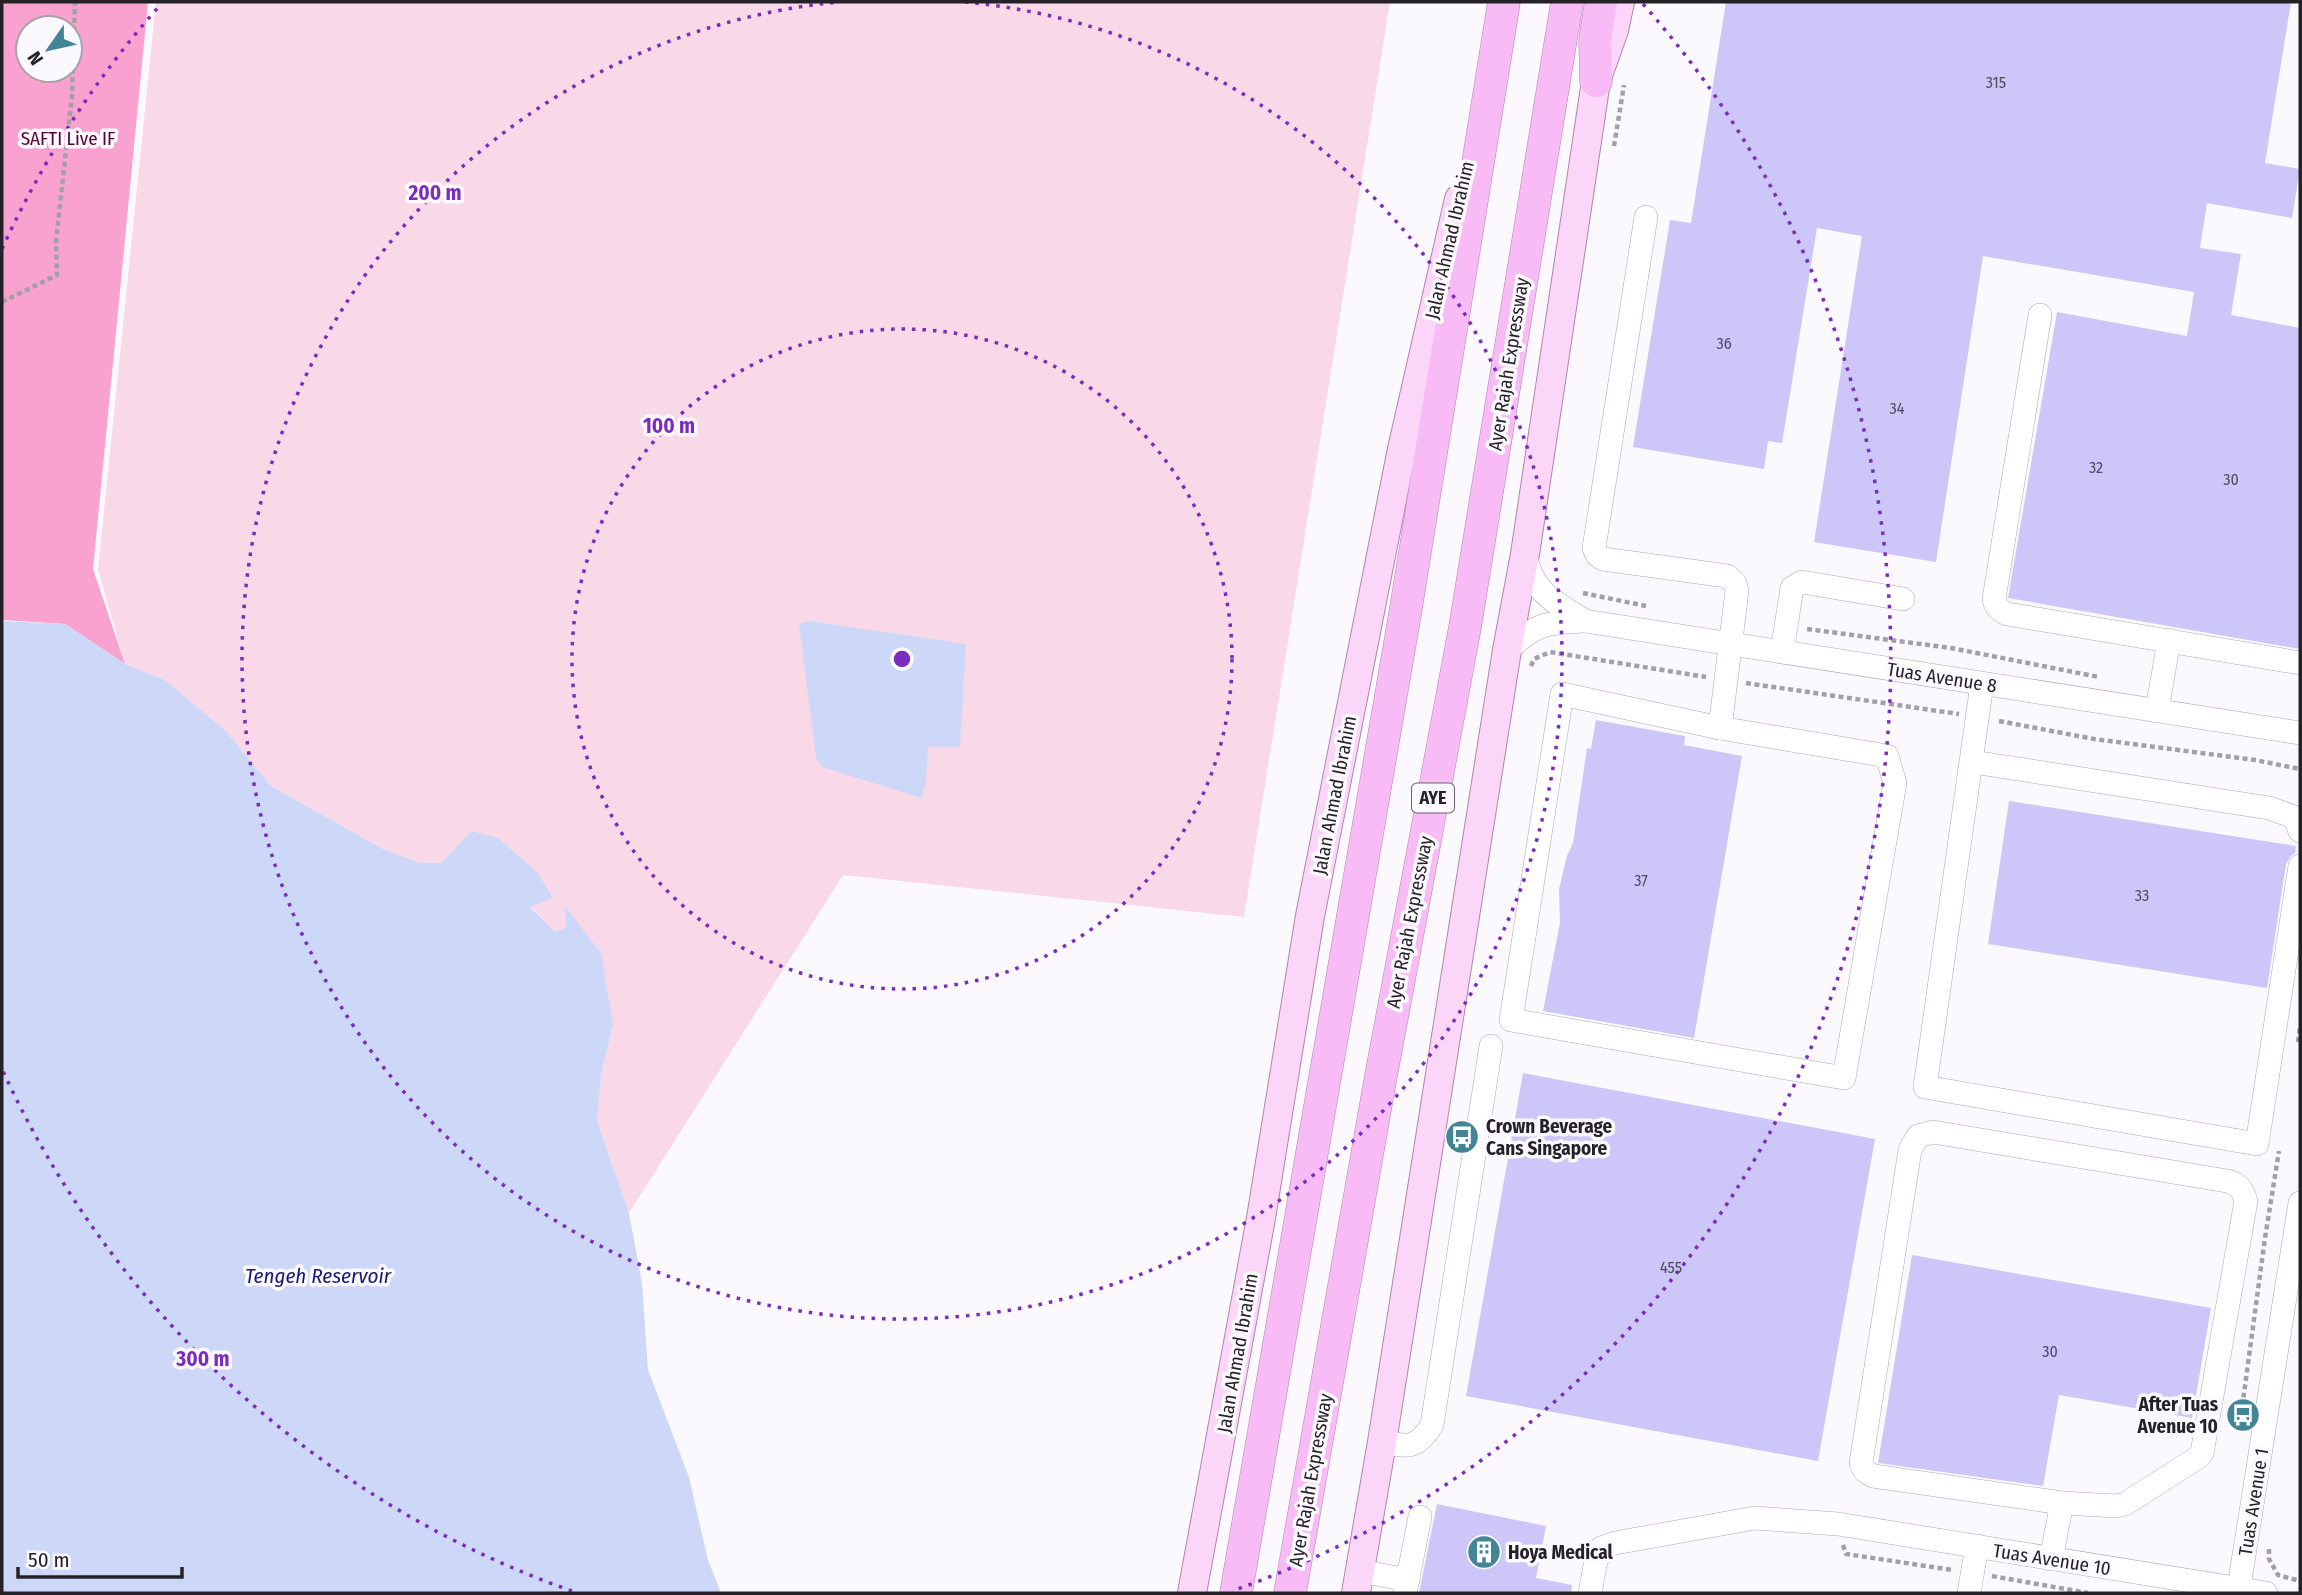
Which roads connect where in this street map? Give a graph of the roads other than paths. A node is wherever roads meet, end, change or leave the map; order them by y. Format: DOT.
graph roads {
  1 [pos="1504,2"];
  2 [pos="1567,2"];
  3 [pos="1601,2"];
  4 [pos="1620,2"];
  5 [pos="1596,81"];
  6 [pos="1646,217"];
  7 [pos="2040,315"];
  8 [pos="1525,554"];
  9 [pos="1903,599"];
  10 [pos="1585,621"];
  11 [pos="2169,640"];
  12 [pos="1730,644"];
  13 [pos="1507,650"];
  14 [pos="1782,652"];
  15 [pos="2300,663"];
  16 [pos="1982,684"];
  17 [pos="2157,711"];
  18 [pos="1720,728"];
  19 [pos="2300,733"];
  20 [pos="1973,762"];
  21 [pos="2300,831"];
  22 [pos="2300,866"];
  23 [pos="1491,1046"];
  24 [pos="2300,1203"];
  25 [pos="1382,1442"];
  26 [pos="2062,1503"];
  27 [pos="1420,1517"];
  28 [pos="1977,1546"];
  29 [pos="2051,1559"];
  30 [pos="1358,1582"];
  31 [pos="2272,1584"];
  32 [pos="1406,1587"];
  33 [pos="2239,1591"];
  34 [pos="1192,1593"];
  35 [pos="1236,1593"];
  36 [pos="1290,1593"];
  37 [pos="1590,1593"];
  38 [pos="1969,1593"];
  1 -- 34 [label="main road, Jalan Ahmad Ibrahim"];
  1 -- 35 [label="highway"];
  2 -- 36 [label="highway, Ayer Rajah Expressway / AYE"];
  3 -- 5 [label="highway"];
  4 -- 5 [label="main road"];
  5 -- 8 [label="main road"];
  6 -- 12 [label="street"];
  7 -- 11 [label="street"];
  8 -- 10 [label="street, Tuas Avenue 8"];
  8 -- 13 [label="main road"];
  9 -- 14 [label="street"];
  10 -- 12 [label="street, Tuas Avenue 8"];
  10 -- 13 [label="street, Tuas Avenue 8"];
  11 -- 15 [label="street"];
  11 -- 17 [label="street"];
  12 -- 14 [label="street, Tuas Avenue 8"];
  12 -- 18 [label="street"];
  13 -- 25 [label="main road"];
  14 -- 16 [label="street, Tuas Avenue 8"];
  16 -- 17 [label="street, Tuas Avenue 8"];
  16 -- 20 [label="street"];
  17 -- 19 [label="street, Tuas Avenue 8"];
  18 -- 18 [label="street"];
  20 -- 21 [label="street"];
  20 -- 22 [label="street"];
  23 -- 25 [label="street"];
  24 -- 33 [label="street, Tuas Avenue 1"];
  25 -- 30 [label="main road"];
  26 -- 26 [label="street"];
  26 -- 29 [label="street"];
  27 -- 32 [label="street"];
  28 -- 29 [label="street, Tuas Avenue 10"];
  28 -- 37 [label="street, Tuas Avenue 10"];
  28 -- 38 [label="street"];
  29 -- 33 [label="street, Tuas Avenue 10"];
  30 -- 32 [label="street"];
  31 -- 33 [label="street, Tuas Avenue 10"];
}
